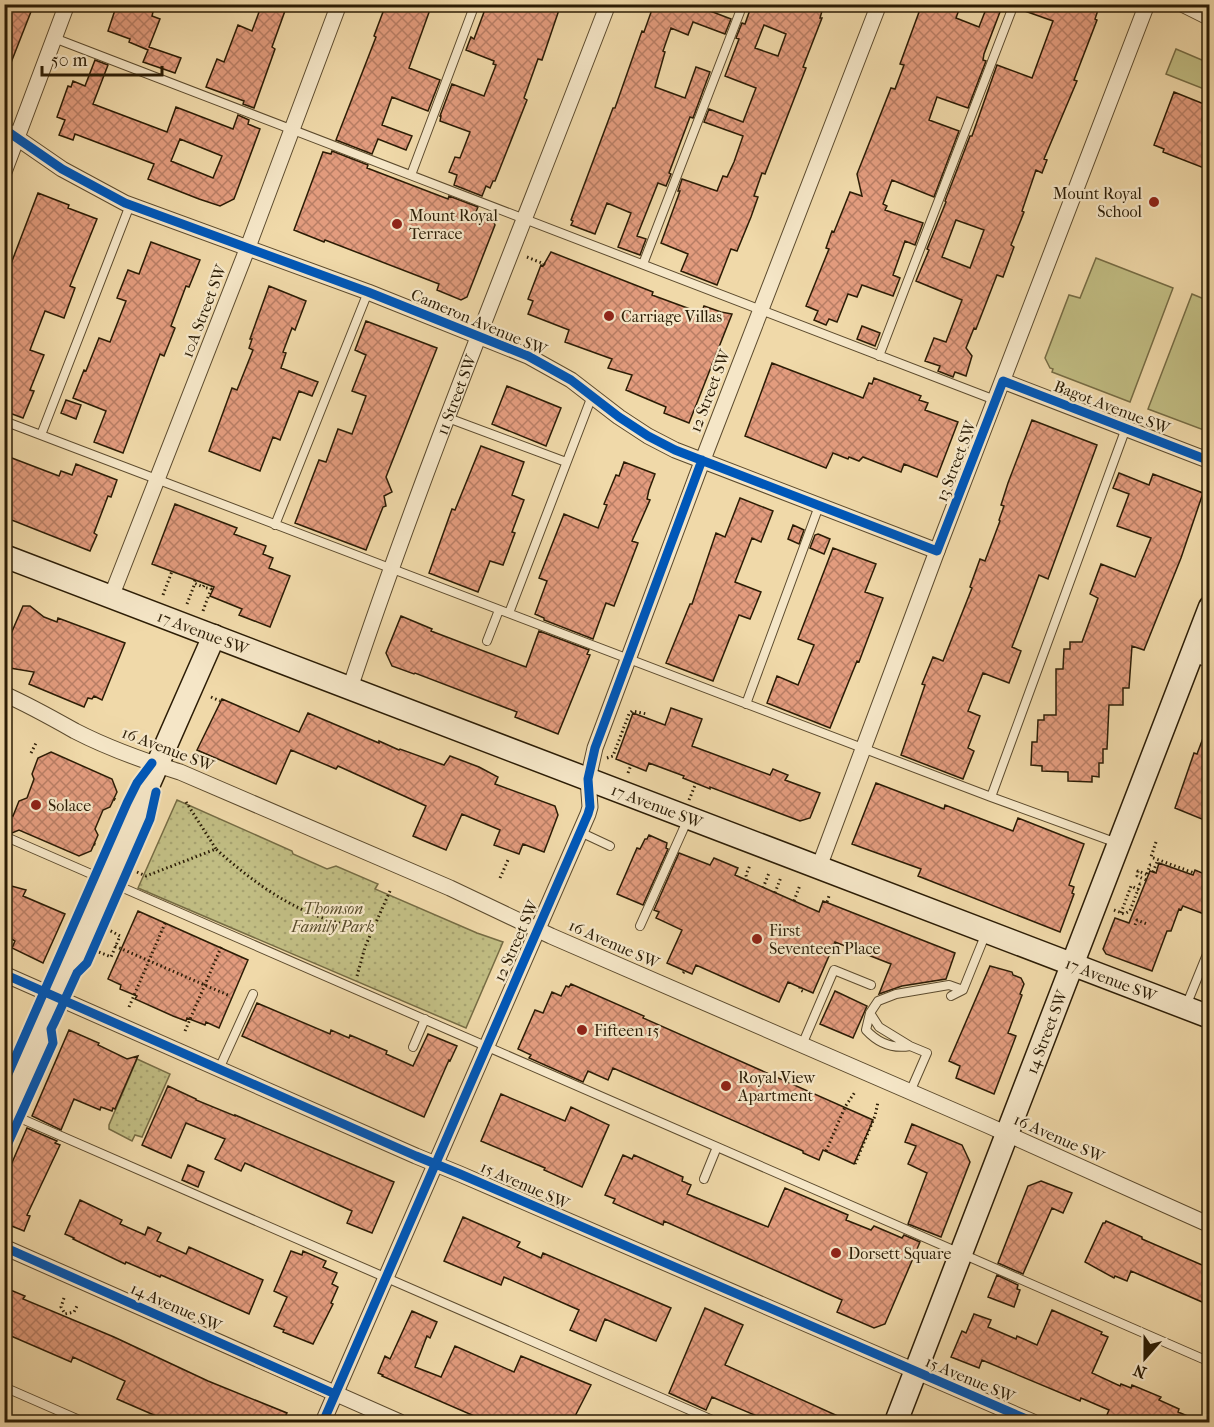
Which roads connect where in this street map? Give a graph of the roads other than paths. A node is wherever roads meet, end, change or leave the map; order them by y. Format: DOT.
graph roads {
  1 [pos="67,4"];
  2 [pos="339,4"];
  3 [pos="475,4"];
  4 [pos="608,4"];
  5 [pos="742,4"];
  6 [pos="879,4"];
  7 [pos="1014,4"];
  8 [pos="1147,4"];
  9 [pos="1182,4"];
  10 [pos="1209,18"];
  11 [pos="54,38"];
  12 [pos="292,129"];
  13 [pos="11,133"];
  14 [pos="4,172"];
  15 [pos="411,175"];
  16 [pos="130,205"];
  17 [pos="525,219"];
  18 [pos="248,247"];
  19 [pos="643,264"];
  20 [pos="368,292"];
  21 [pos="760,310"];
  22 [pos="479,336"];
  23 [pos="879,356"];
  24 [pos="1003,381"];
  25 [pos="592,396"];
  26 [pos="995,400"];
  27 [pos="448,418"];
  28 [pos="4,421"];
  29 [pos="1126,429"];
  30 [pos="41,435"];
  31 [pos="702,460"];
  32 [pos="1209,460"];
  33 [pos="566,462"];
  34 [pos="157,480"];
  35 [pos="819,506"];
  36 [pos="275,525"];
  37 [pos="937,551"];
  38 [pos="4,556"];
  39 [pos="392,569"];
  40 [pos="111,597"];
  41 [pos="1209,607"];
  42 [pos="499,610"];
  43 [pos="509,613"];
  44 [pos="214,636"];
  45 [pos="487,641"];
  46 [pos="1201,656"];
  47 [pos="627,659"];
  48 [pos="350,688"];
  49 [pos="4,694"];
  50 [pos="746,704"];
  51 [pos="863,748"];
  52 [pos="157,765"];
  53 [pos="588,779"];
  54 [pos="991,797"];
  55 [pos="688,811"];
  56 [pos="580,832"];
  57 [pos="4,836"];
  58 [pos="1119,844"];
  59 [pos="610,846"];
  60 [pos="819,867"];
  61 [pos="100,878"];
  62 [pos="640,927"];
  63 [pos="537,930"];
  64 [pos="986,931"];
  65 [pos="1209,947"];
  66 [pos="1072,964"];
  67 [pos="4,974"];
  68 [pos="871,985"];
  69 [pos="963,990"];
  70 [pos="253,994"];
  71 [pos="55,996"];
  72 [pos="951,996"];
  73 [pos="1186,1008"];
  74 [pos="1209,1017"];
  75 [pos="425,1019"];
  76 [pos="801,1045"];
  77 [pos="486,1046"];
  78 [pos="413,1047"];
  79 [pos="219,1070"];
  80 [pos="910,1092"];
  81 [pos="5,1112"];
  82 [pos="1007,1134"];
  83 [pos="717,1147"];
  84 [pos="435,1163"];
  85 [pos="704,1179"];
  86 [pos="1209,1225"];
  87 [pos="4,1246"];
  88 [pos="961,1254"];
  89 [pos="386,1277"];
  90 [pos="1209,1362"];
  91 [pos="916,1371"];
  92 [pos="4,1388"];
  93 [pos="335,1394"];
  94 [pos="84,1422"];
  95 [pos="323,1422"];
  96 [pos="400,1422"];
  97 [pos="717,1422"];
  98 [pos="896,1422"];
  99 [pos="1033,1422"];
  1 -- 11 [label="street"];
  2 -- 12 [label="street, 10A Street SW"];
  3 -- 15 [label="lane"];
  4 -- 17 [label="street, 11 Street SW"];
  5 -- 19 [label="lane"];
  6 -- 21 [label="street, 12 Street SW"];
  7 -- 23 [label="lane"];
  8 -- 24 [label="street, 13 Street SW"];
  9 -- 10 [label="street"];
  11 -- 12 [label="lane"];
  11 -- 13 [label="street"];
  12 -- 15 [label="lane"];
  12 -- 18 [label="street, 10A Street SW"];
  13 -- 14 [label="street"];
  13 -- 16 [label="street, Cameron Avenue SW"];
  15 -- 17 [label="lane"];
  16 -- 18 [label="street, Cameron Avenue SW"];
  16 -- 30 [label="lane"];
  17 -- 19 [label="lane"];
  17 -- 22 [label="street, 11 Street SW"];
  18 -- 20 [label="street, Cameron Avenue SW"];
  18 -- 34 [label="street, 10A Street SW"];
  19 -- 21 [label="lane"];
  20 -- 22 [label="street, Cameron Avenue SW"];
  20 -- 36 [label="lane"];
  21 -- 23 [label="lane"];
  21 -- 31 [label="street, 12 Street SW"];
  22 -- 25 [label="street, Cameron Avenue SW"];
  22 -- 27 [label="street, 11 Street SW"];
  23 -- 26 [label="lane"];
  24 -- 26 [label="street, 13 Street SW"];
  24 -- 29 [label="street, Bagot Avenue SW"];
  25 -- 31 [label="street, Cameron Avenue SW"];
  25 -- 33 [label="lane"];
  26 -- 37 [label="street, 13 Street SW"];
  27 -- 33 [label="lane"];
  27 -- 39 [label="street, 11 Street SW"];
  28 -- 30 [label="lane"];
  29 -- 32 [label="street, Bagot Avenue SW"];
  29 -- 54 [label="lane"];
  30 -- 34 [label="lane"];
  31 -- 35 [label="street, Cameron Avenue SW"];
  31 -- 47 [label="street, 12 Street SW"];
  33 -- 43 [label="lane"];
  34 -- 36 [label="lane"];
  34 -- 40 [label="street, 10A Street SW"];
  35 -- 37 [label="street, Cameron Avenue SW"];
  35 -- 50 [label="lane"];
  36 -- 39 [label="lane"];
  37 -- 51 [label="street, 13 Street SW"];
  38 -- 40 [label="main road, 17 Avenue SW"];
  39 -- 42 [label="lane"];
  39 -- 48 [label="street, 11 Street SW"];
  40 -- 44 [label="main road, 17 Avenue SW"];
  41 -- 46 [label="main road, 14 Street SW"];
  42 -- 43 [label="lane"];
  42 -- 45 [label="lane"];
  43 -- 47 [label="lane"];
  44 -- 48 [label="main road, 17 Avenue SW"];
  44 -- 52 [label="main road"];
  46 -- 58 [label="main road, 14 Street SW"];
  47 -- 50 [label="lane"];
  47 -- 53 [label="street, 12 Street SW"];
  48 -- 53 [label="main road, 17 Avenue SW"];
  49 -- 52 [label="street, 16 Avenue SW"];
  50 -- 51 [label="lane"];
  51 -- 54 [label="lane"];
  51 -- 60 [label="street, 13 Street SW"];
  52 -- 61 [label="main road"];
  52 -- 63 [label="street, 16 Avenue SW"];
  53 -- 55 [label="main road, 17 Avenue SW"];
  53 -- 56 [label="street, 12 Street SW"];
  54 -- 58 [label="lane"];
  55 -- 60 [label="main road, 17 Avenue SW"];
  55 -- 62 [label="lane"];
  56 -- 59 [label="lane"];
  56 -- 63 [label="street, 12 Street SW"];
  57 -- 61 [label="lane"];
  58 -- 66 [label="main road, 14 Street SW"];
  60 -- 64 [label="main road, 17 Avenue SW"];
  61 -- 71 [label="main road"];
  61 -- 75 [label="lane"];
  63 -- 76 [label="street, 16 Avenue SW"];
  63 -- 77 [label="street, 12 Street SW"];
  64 -- 66 [label="main road, 17 Avenue SW"];
  64 -- 69 [label="lane"];
  65 -- 73 [label="lane"];
  66 -- 73 [label="main road, 17 Avenue SW"];
  66 -- 82 [label="main road, 14 Street SW"];
  67 -- 71 [label="street, 15 Avenue SW"];
  68 -- 76 [label="lane"];
  69 -- 72 [label="lane"];
  69 -- 80 [label="lane"];
  70 -- 79 [label="lane"];
  71 -- 79 [label="street, 15 Avenue SW"];
  71 -- 81 [label="main road"];
  73 -- 74 [label="main road, 17 Avenue SW"];
  75 -- 77 [label="lane"];
  75 -- 78 [label="lane"];
  76 -- 80 [label="street, 16 Avenue SW"];
  77 -- 83 [label="lane"];
  77 -- 84 [label="street, 12 Street SW"];
  79 -- 84 [label="street, 15 Avenue SW"];
  80 -- 82 [label="street, 16 Avenue SW"];
  81 -- 89 [label="lane"];
  82 -- 86 [label="street, 16 Avenue SW"];
  82 -- 88 [label="main road, 14 Street SW"];
  83 -- 85 [label="lane"];
  83 -- 88 [label="lane"];
  84 -- 89 [label="street, 12 Street SW"];
  84 -- 91 [label="street, 15 Avenue SW"];
  87 -- 93 [label="street, 14 Avenue SW"];
  88 -- 90 [label="lane"];
  88 -- 91 [label="main road, 14 Street SW"];
  89 -- 93 [label="street, 12 Street SW"];
  89 -- 97 [label="lane"];
  91 -- 98 [label="main road, 14 Street SW"];
  91 -- 99 [label="street, 15 Avenue SW"];
  92 -- 94 [label="lane"];
  93 -- 95 [label="street, 12 Street SW"];
  93 -- 96 [label="street, 14 Avenue SW"];
}
